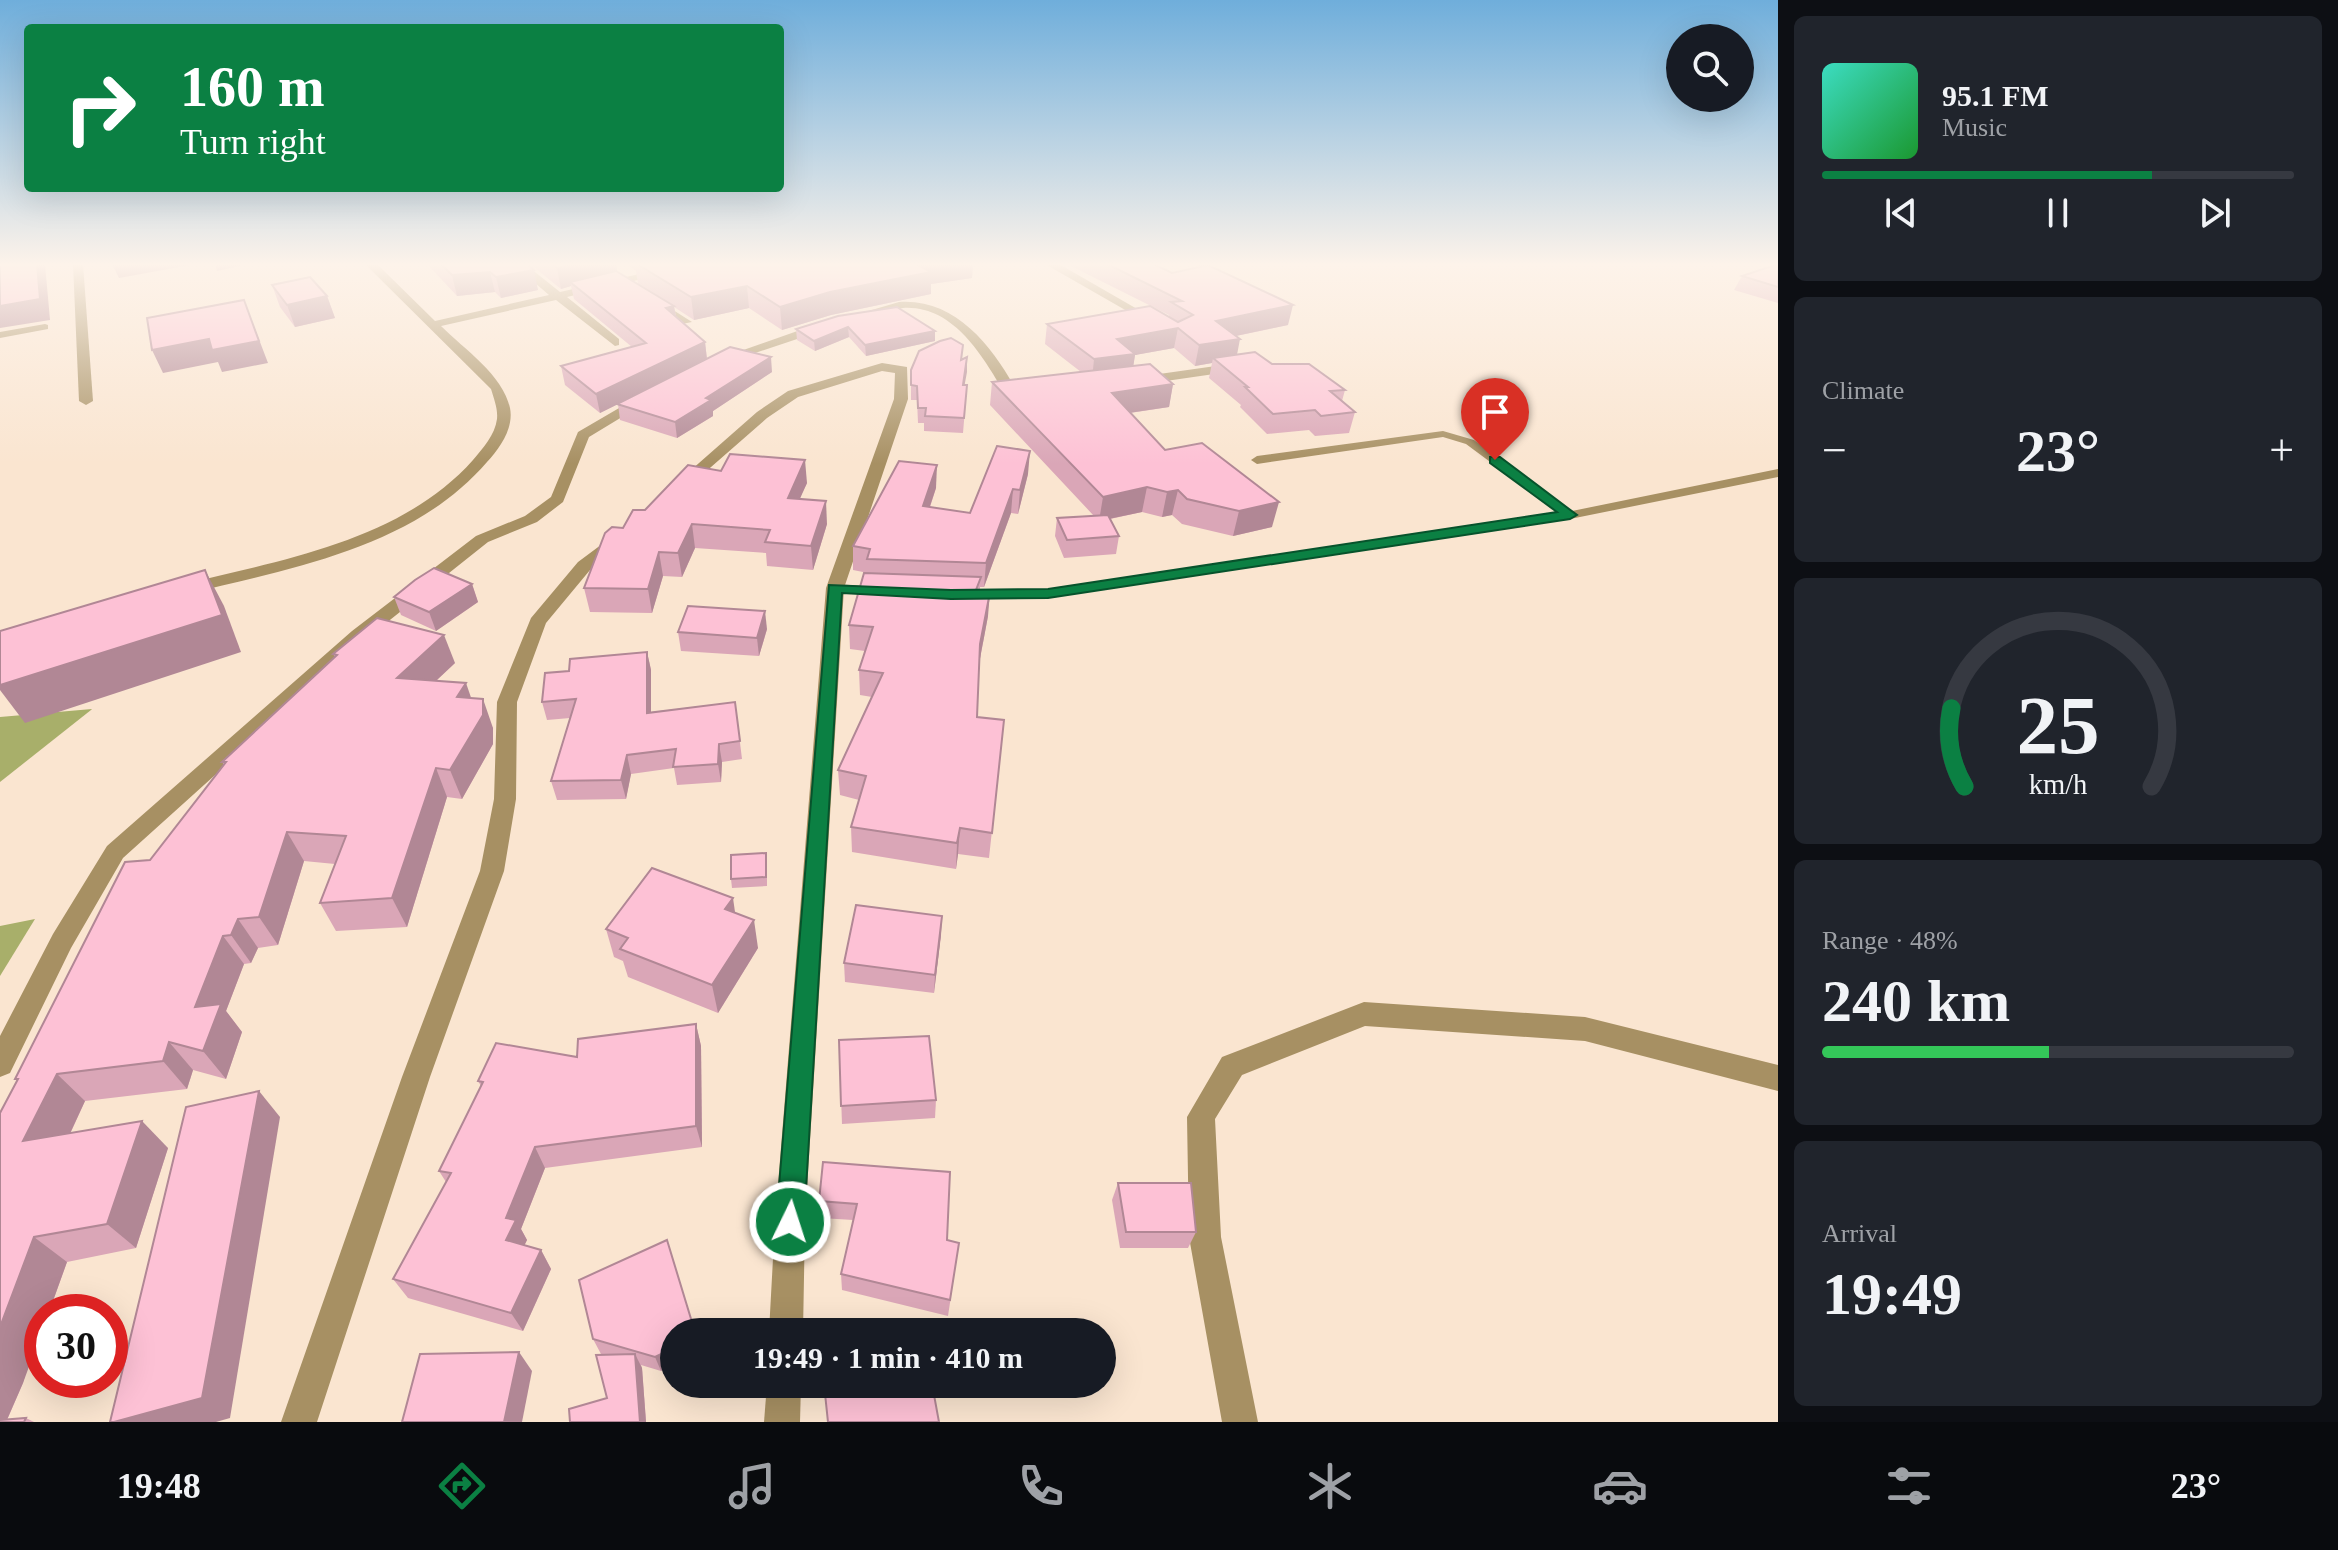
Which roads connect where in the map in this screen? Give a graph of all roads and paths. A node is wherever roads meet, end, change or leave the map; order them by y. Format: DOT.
graph roads {
  1 [pos="26,330"];
  2 [pos="82,330"];
  3 [pos="437,330"];
  4 [pos="601,330"];
  5 [pos="808,330"];
  6 [pos="957,330"];
  7 [pos="0,335"];
  8 [pos="615,342"];
  9 [pos="1246,365"];
  10 [pos="706,367"];
  11 [pos="1125,383"];
  12 [pos="665,389"];
  13 [pos="1037,391"];
  14 [pos="86,401"];
  15 [pos="1257,460"];
  16 [pos="1778,473"];
  17 [pos="661,504"];
  18 [pos="1570,515"];
  19 [pos="639,521"];
  20 [pos="835,588"];
  21 [pos="893,591"];
  22 [pos="176,593"];
  23 [pos="951,595"];
  24 [pos="0,1064"];
  25 [pos="1778,1078"];
  26 [pos="787,1318"];
  27 [pos="783,1398"];
  28 [pos="299,1422"];
  29 [pos="782,1422"];
  30 [pos="1240,1422"];
  1 -- 7 [label="lane"];
  2 -- 14 [label="street"];
  3 -- 22 [label="street"];
  4 -- 8 [label="street"];
  5 -- 10 [label="street"];
  6 -- 13 [label="street"];
  9 -- 11 [label="street"];
  12 -- 24 [label="street"];
  15 -- 18 [label="lane"];
  16 -- 18 [label="lane"];
  17 -- 20 [label="street"];
  18 -- 23 [label="lane"];
  19 -- 28 [label="street"];
  20 -- 21 [label="lane"];
  20 -- 26 [label="street"];
  25 -- 30 [label="street"];
  27 -- 29 [label="street"];
}
